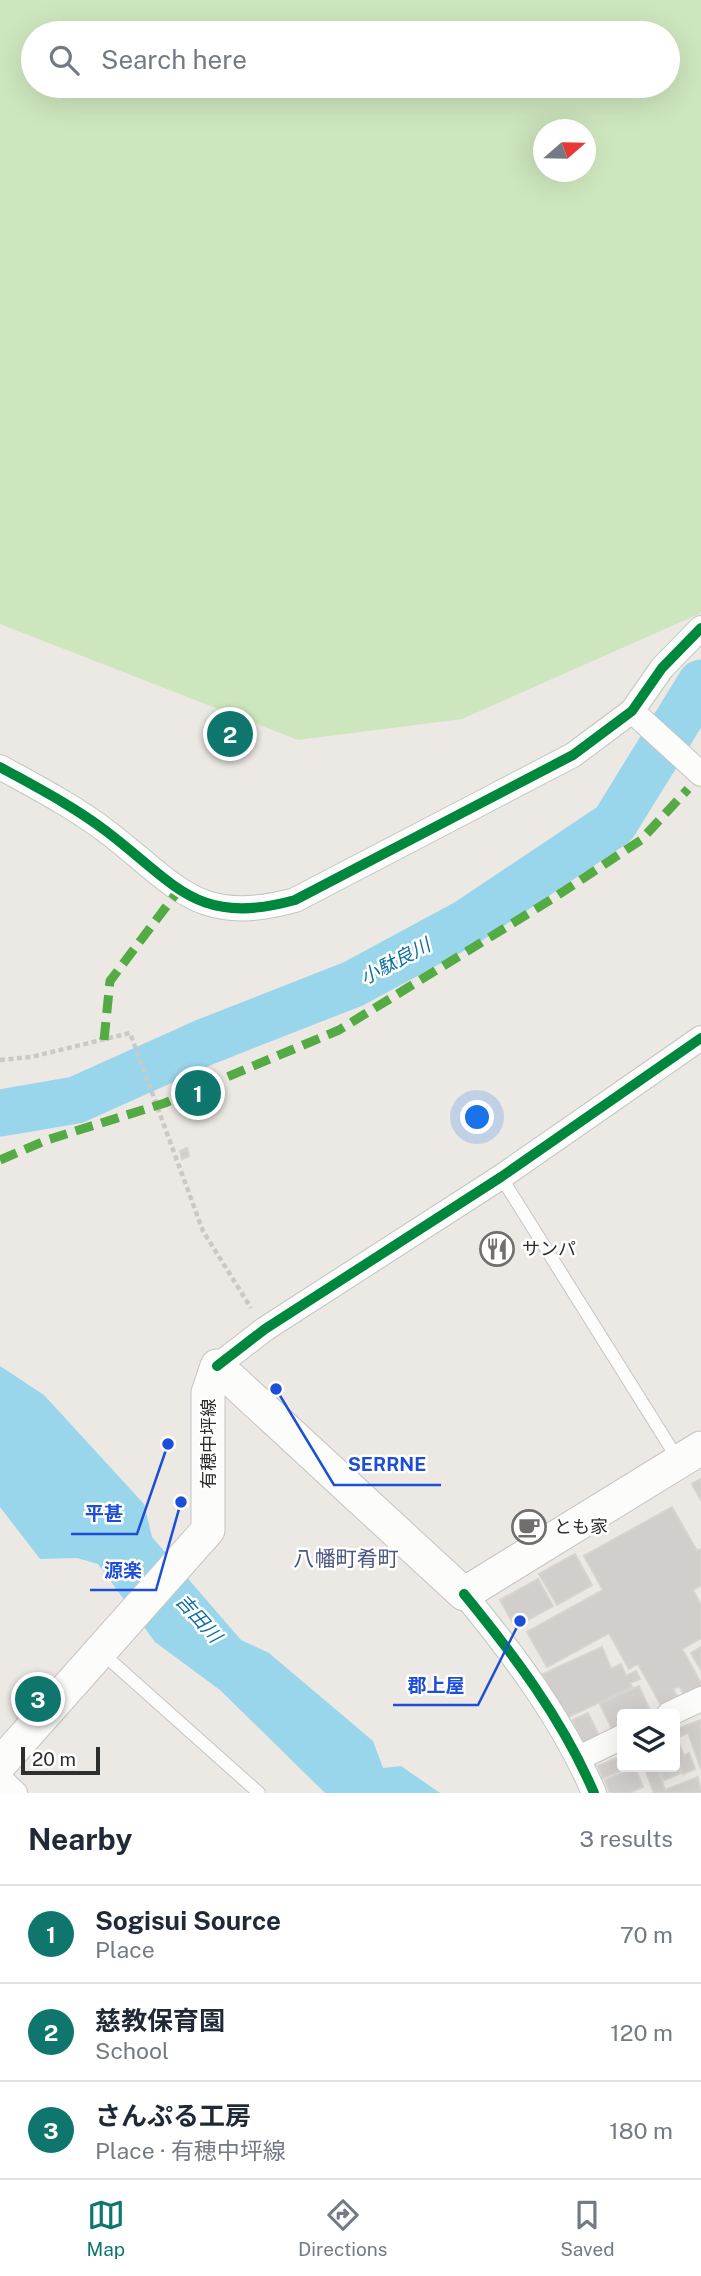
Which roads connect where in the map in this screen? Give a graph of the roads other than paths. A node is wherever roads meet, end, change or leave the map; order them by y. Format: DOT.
graph roads {
  1 [pos="701,628"];
  2 [pos="640,717"];
  3 [pos="0,767"];
  4 [pos="699,772"];
  5 [pos="701,1038"];
  6 [pos="501,1177"];
  7 [pos="217,1366"];
  8 [pos="690,1454"];
  9 [pos="464,1594"];
  10 [pos="99,1650"];
  11 [pos="701,1699"];
  12 [pos="680,1709"];
  13 [pos="617,1739"];
  14 [pos="579,1758"];
  15 [pos="0,1764"];
  16 [pos="0,1779"];
  17 [pos="15,1793"];
  18 [pos="259,1793"];
  19 [pos="594,1793"];
  1 -- 2 [label="street"];
  2 -- 3 [label="street"];
  2 -- 4 [label="street"];
  5 -- 6 [label="street"];
  6 -- 7 [label="street"];
  6 -- 8 [label="lane"];
  7 -- 9 [label="main road, 有穂中坪線"];
  7 -- 10 [label="main road, 有穂中坪線"];
  8 -- 9 [label="main road"];
  9 -- 14 [label="street"];
  10 -- 15 [label="main road, 有穂中坪線"];
  10 -- 18 [label="lane"];
  11 -- 12 [label="street"];
  13 -- 14 [label="street"];
  14 -- 19 [label="street"];
  16 -- 17 [label="street"];
}
